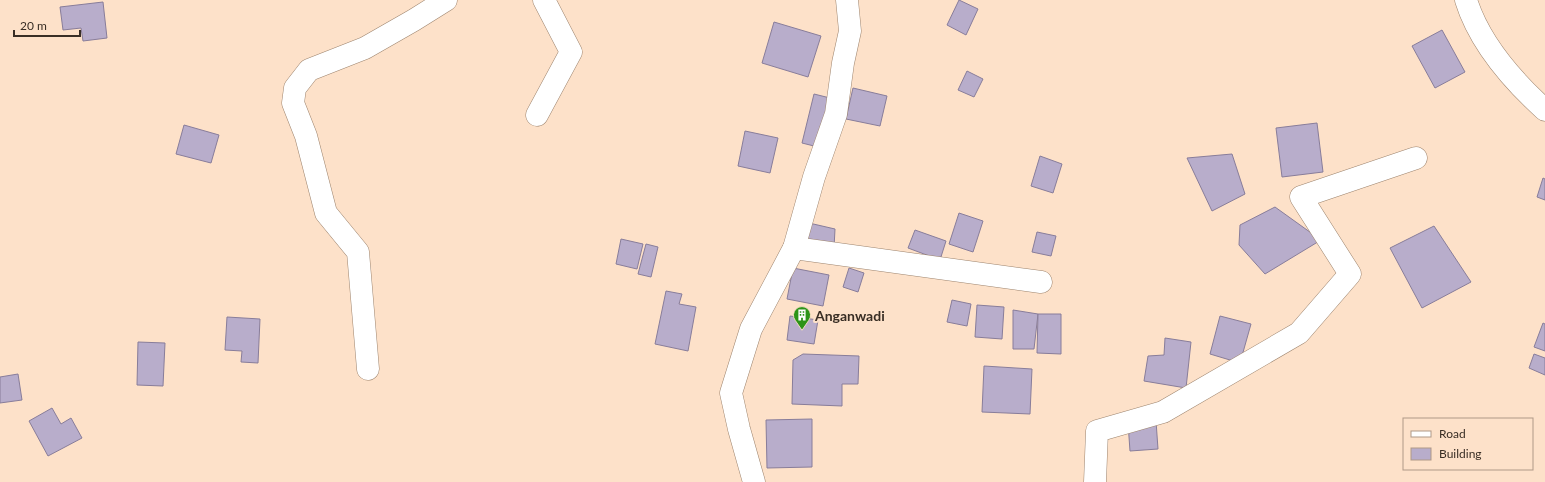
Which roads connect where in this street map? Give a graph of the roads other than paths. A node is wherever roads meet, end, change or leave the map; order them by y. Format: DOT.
graph roads {
  1 [pos="446,0"];
  2 [pos="544,0"];
  3 [pos="847,0"];
  4 [pos="1466,0"];
  5 [pos="1545,110"];
  6 [pos="537,115"];
  7 [pos="1416,158"];
  8 [pos="794,248"];
  9 [pos="1041,282"];
  10 [pos="368,370"];
  11 [pos="754,482"];
  12 [pos="1095,482"];
  1 -- 10 [label="street"];
  2 -- 6 [label="street"];
  3 -- 8 [label="street"];
  4 -- 5 [label="street"];
  7 -- 12 [label="street"];
  8 -- 9 [label="street"];
  8 -- 11 [label="street"];
}
